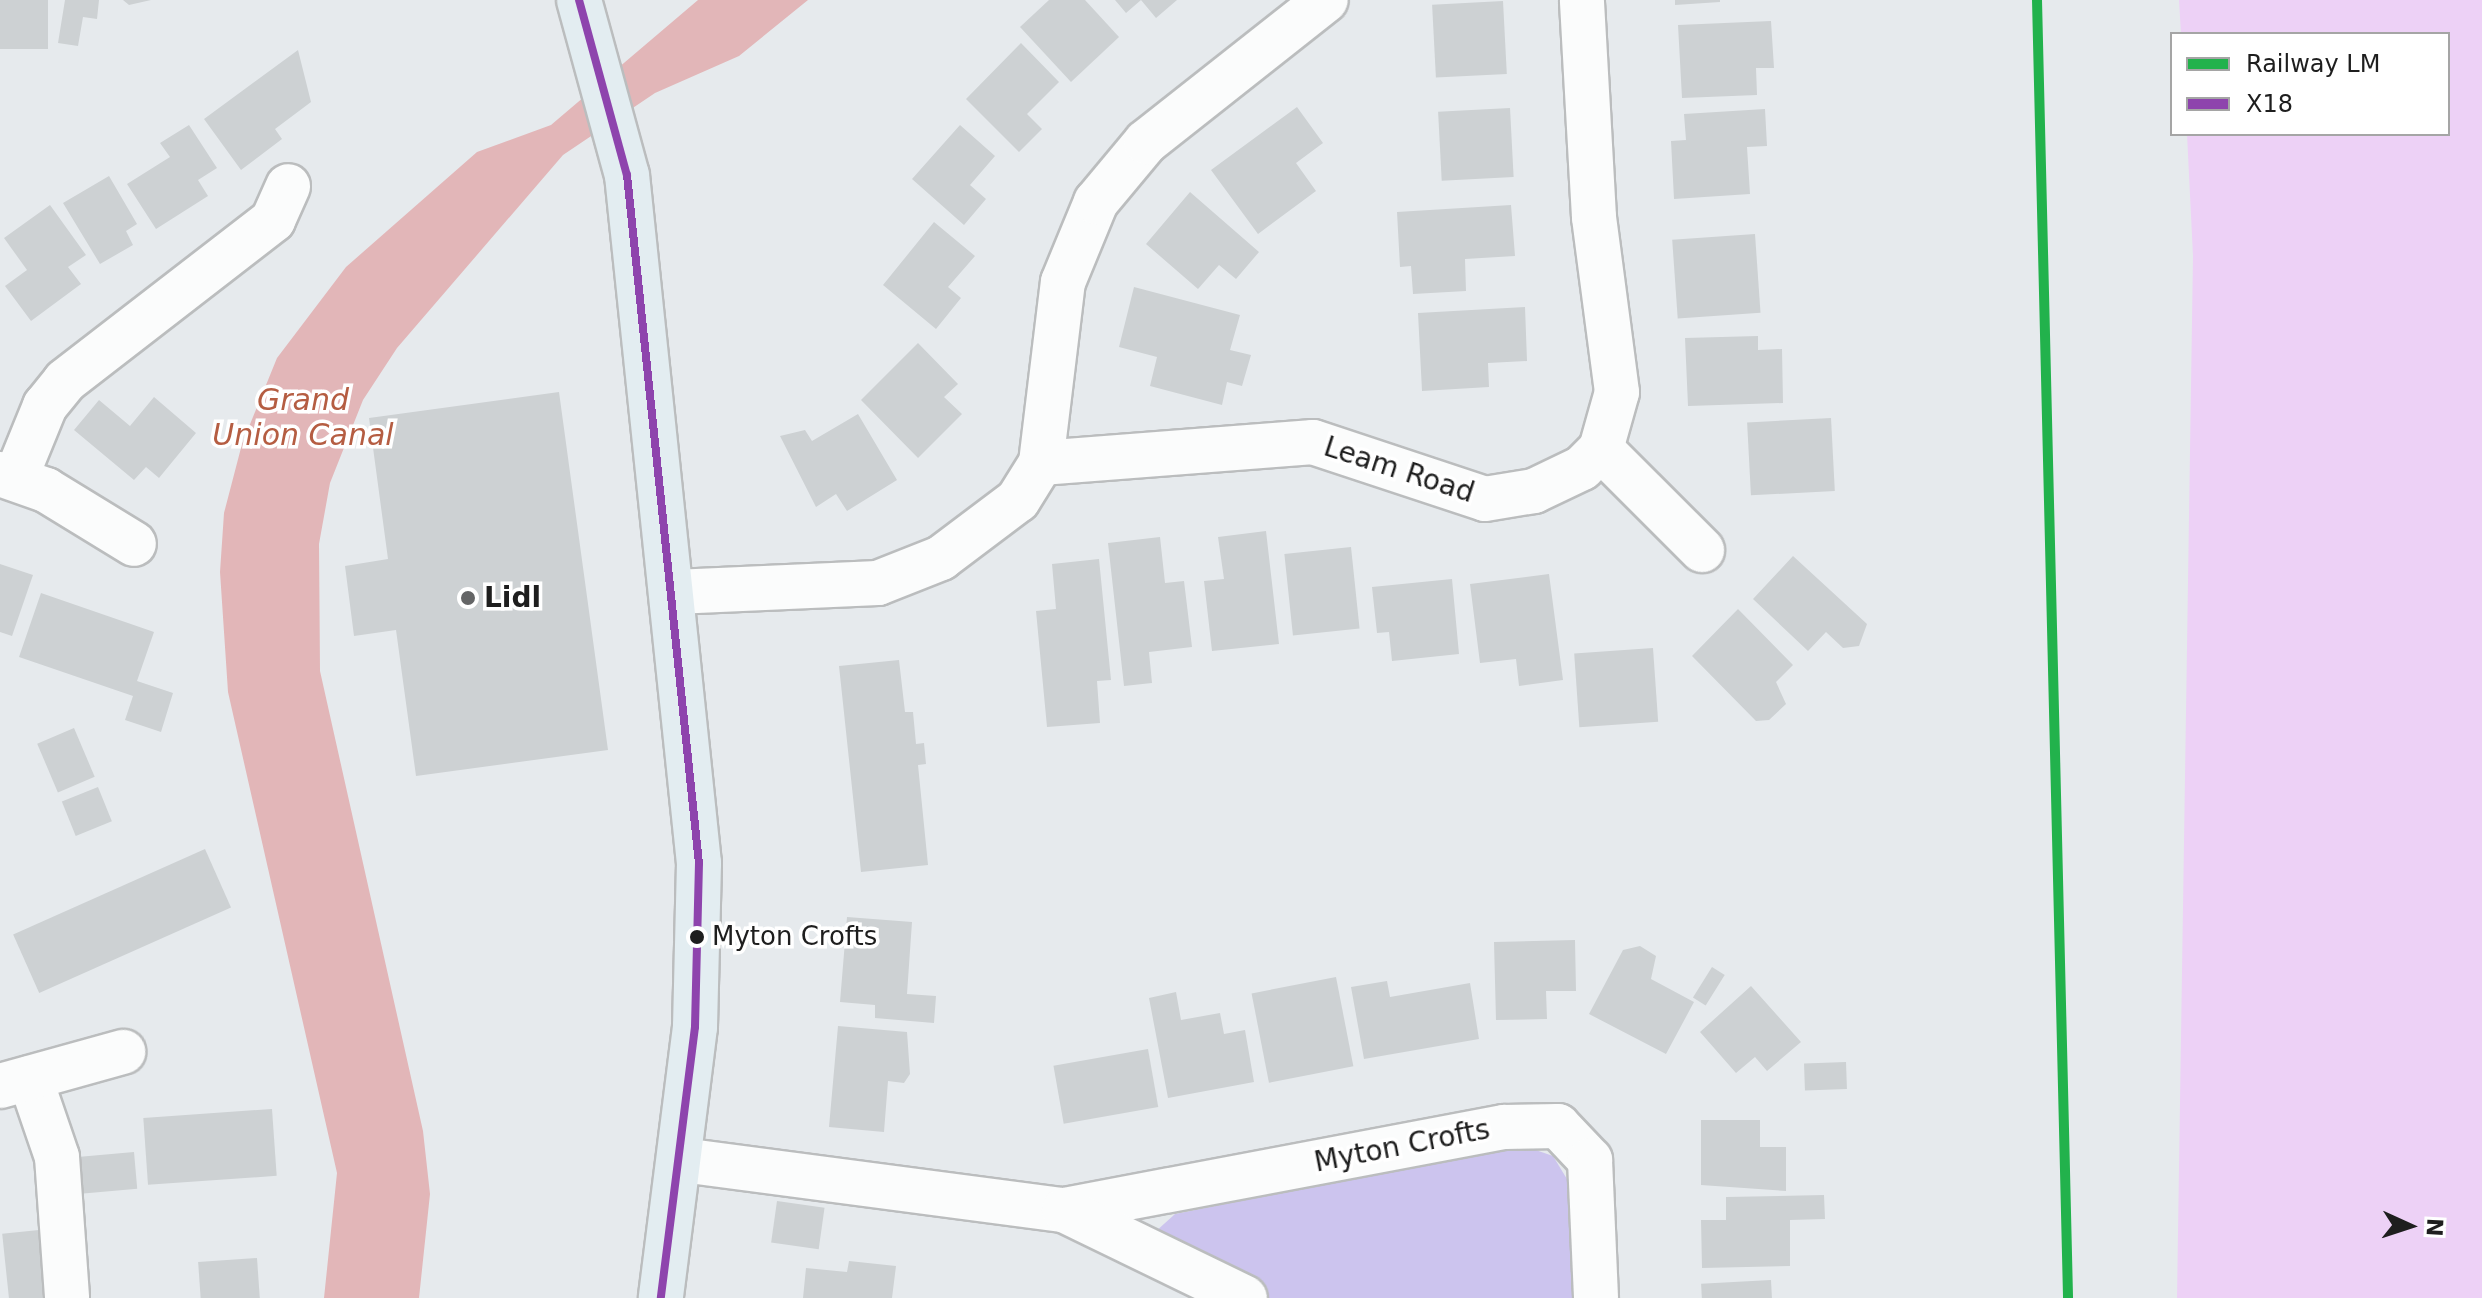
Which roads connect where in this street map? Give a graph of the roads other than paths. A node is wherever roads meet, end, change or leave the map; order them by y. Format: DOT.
graph roads {
  1 [pos="579,0"];
  2 [pos="1326,0"];
  3 [pos="1582,0"];
  4 [pos="288,186"];
  5 [pos="1601,449"];
  6 [pos="1041,463"];
  7 [pos="8,475"];
  8 [pos="134,544"];
  9 [pos="1702,550"];
  10 [pos="674,592"];
  11 [pos="123,1052"];
  12 [pos="15,1082"];
  13 [pos="682,1160"];
  14 [pos="1064,1210"];
  15 [pos="67,1298"];
  16 [pos="661,1298"];
  17 [pos="1245,1298"];
  18 [pos="1596,1298"];
  1 -- 10 [label="main road"];
  2 -- 6 [label="street"];
  3 -- 5 [label="street"];
  4 -- 7 [label="street"];
  5 -- 6 [label="street, Leam Road"];
  5 -- 9 [label="street"];
  6 -- 10 [label="street"];
  7 -- 8 [label="street"];
  10 -- 13 [label="main road"];
  11 -- 12 [label="street"];
  12 -- 15 [label="street"];
  13 -- 14 [label="street, Myton Crofts"];
  13 -- 16 [label="main road"];
  14 -- 17 [label="street, Myton Crofts"];
  14 -- 18 [label="street, Myton Crofts"];
}
